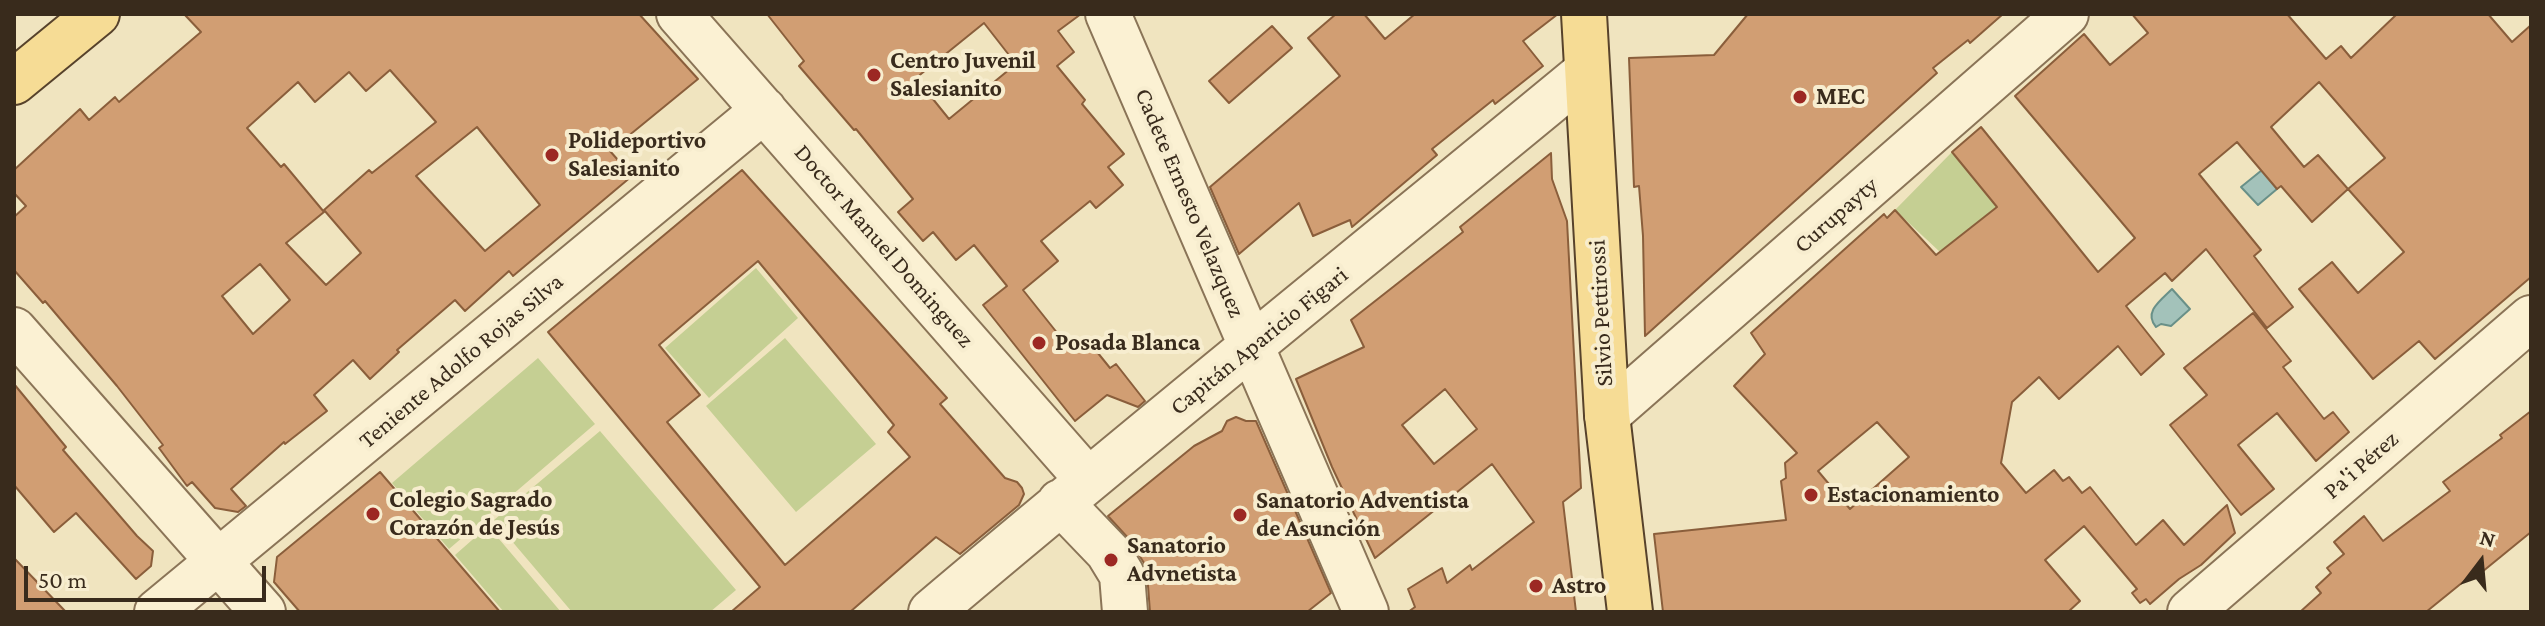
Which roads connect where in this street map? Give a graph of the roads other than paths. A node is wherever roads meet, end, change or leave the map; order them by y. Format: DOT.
graph roads {
  1 [pos="97,14"];
  2 [pos="679,14"];
  3 [pos="1108,14"];
  4 [pos="1584,14"];
  5 [pos="2066,14"];
  6 [pos="1587,71"];
  7 [pos="14,82"];
  8 [pos="764,110"];
  9 [pos="2531,318"];
  10 [pos="14,330"];
  11 [pos="1252,348"];
  12 [pos="1607,415"];
  13 [pos="1074,491"];
  14 [pos="219,561"];
  15 [pos="157,612"];
  16 [pos="263,612"];
  17 [pos="931,612"];
  18 [pos="1125,612"];
  19 [pos="1366,612"];
  20 [pos="1630,612"];
  21 [pos="2190,612"];
  1 -- 7 [label="main road"];
  2 -- 8 [label="street, Doctor Manuel Dominguez"];
  3 -- 11 [label="street, Cadete Ernesto Velazquez"];
  4 -- 6 [label="main road, Silvio Pettirossi"];
  5 -- 12 [label="street, Curupayty"];
  6 -- 11 [label="street, Capitán Aparicio Figari"];
  6 -- 12 [label="main road, Silvio Pettirossi"];
  8 -- 13 [label="street, Doctor Manuel Dominguez"];
  8 -- 14 [label="street, Teniente Adolfo Rojas Silva"];
  9 -- 21 [label="street, Pa'i Pérez"];
  10 -- 14 [label="street"];
  11 -- 13 [label="street, Capitán Aparicio Figari"];
  11 -- 19 [label="street, Cadete Ernesto Velazquez"];
  12 -- 20 [label="main road, Silvio Pettirossi"];
  13 -- 17 [label="street, Capitán Aparicio Figari"];
  13 -- 18 [label="street, Doctor Manuel Dominguez"];
  14 -- 15 [label="street, Teniente Adolfo Rojas Silva"];
  14 -- 16 [label="street"];
}
